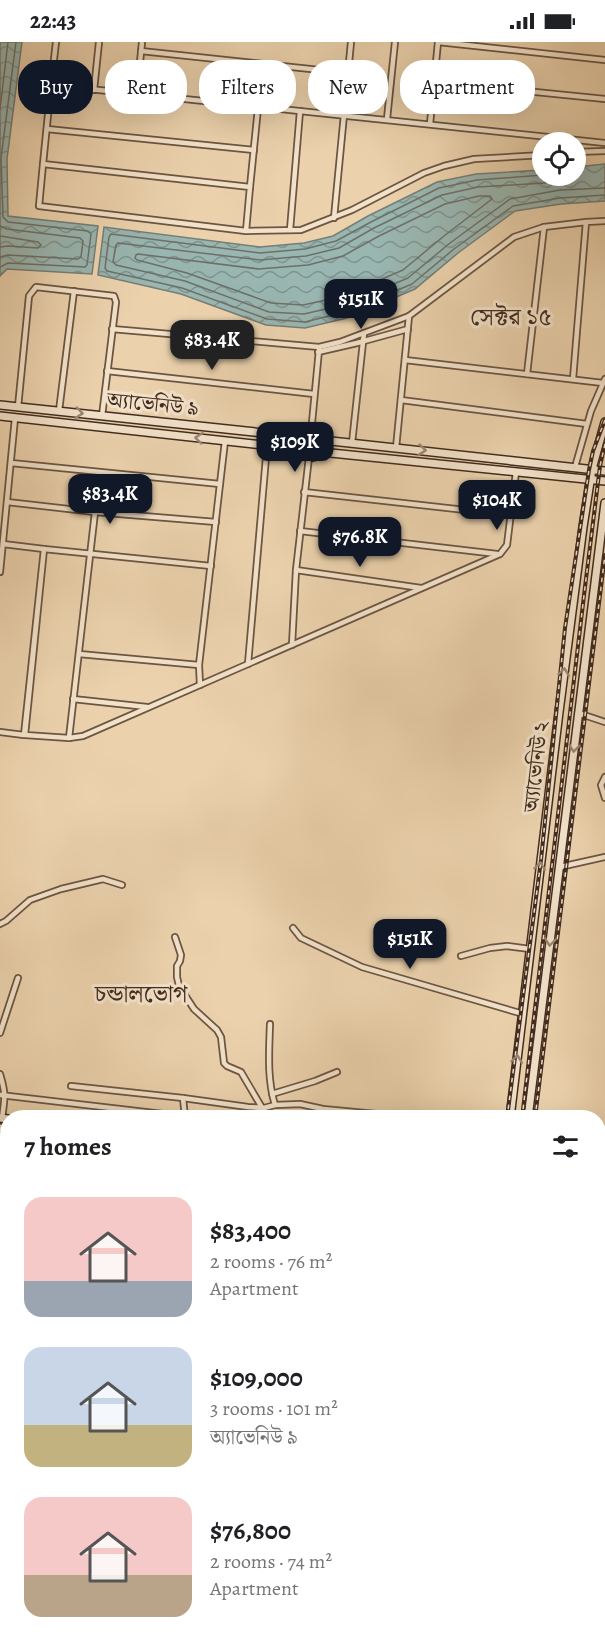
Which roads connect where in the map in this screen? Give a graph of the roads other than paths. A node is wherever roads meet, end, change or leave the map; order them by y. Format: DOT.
graph roads {
  1 [pos="56,42"];
  2 [pos="99,42"];
  3 [pos="142,42"];
  4 [pos="351,42"];
  5 [pos="395,42"];
  6 [pos="438,42"];
  7 [pos="141,51"];
  8 [pos="54,60"];
  9 [pos="140,60"];
  10 [pos="349,60"];
  11 [pos="437,60"];
  12 [pos="605,60"];
  13 [pos="308,69"];
  14 [pos="94,90"];
  15 [pos="105,91"];
  16 [pos="535,92"];
  17 [pos="605,99"];
  18 [pos="296,111"];
  19 [pos="300,111"];
  20 [pos="48,114"];
  21 [pos="257,114"];
  22 [pos="431,114"];
  23 [pos="344,115"];
  24 [pos="387,119"];
  25 [pos="430,124"];
  26 [pos="46,129"];
  27 [pos="605,143"];
  28 [pos="254,150"];
  29 [pos="605,151"];
  30 [pos="586,152"];
  31 [pos="532,156"];
  32 [pos="43,164"];
  33 [pos="250,187"];
  34 [pos="334,218"];
  35 [pos="605,221"];
  36 [pos="544,227"];
  37 [pos="290,230"];
  38 [pos="246,231"];
  39 [pos="74,291"];
  40 [pos="578,312"];
  41 [pos="409,316"];
  42 [pos="112,329"];
  43 [pos="408,329"];
  44 [pos="364,333"];
  45 [pos="363,341"];
  46 [pos="319,350"];
  47 [pos="405,360"];
  48 [pos="107,370"];
  49 [pos="527,374"];
  50 [pos="573,379"];
  51 [pos="604,381"];
  52 [pos="314,394"];
  53 [pos="401,400"];
  54 [pos="0,405"];
  55 [pos="9,406"];
  56 [pos="18,407"];
  57 [pos="58,411"];
  58 [pos="102,416"];
  59 [pos="8,417"];
  60 [pos="605,422"];
  61 [pos="587,424"];
  62 [pos="311,433"];
  63 [pos="302,437"];
  64 [pos="322,440"];
  65 [pos="225,441"];
  66 [pos="352,443"];
  67 [pos="267,446"];
  68 [pos="396,448"];
  69 [pos="299,449"];
  70 [pos="321,452"];
  71 [pos="309,457"];
  72 [pos="11,463"];
  73 [pos="575,467"];
  74 [pos="592,469"];
  75 [pos="605,471"];
  76 [pos="516,472"];
  77 [pos="591,479"];
  78 [pos="605,481"];
  79 [pos="220,484"];
  80 [pos="304,492"];
  81 [pos="7,502"];
  82 [pos="605,503"];
  83 [pos="95,512"];
  84 [pos="510,515"];
  85 [pos="216,522"];
  86 [pos="300,531"];
  87 [pos="3,544"];
  88 [pos="44,549"];
  89 [pos="90,553"];
  90 [pos="500,554"];
  91 [pos="211,566"];
  92 [pos="296,570"];
  93 [pos="0,572"];
  94 [pos="41,572"];
  95 [pos="421,588"];
  96 [pos="292,645"];
  97 [pos="79,654"];
  98 [pos="248,664"];
  99 [pos="199,665"];
  100 [pos="200,685"];
  101 [pos="74,699"];
  102 [pos="150,707"];
  103 [pos="578,713"];
  104 [pos="605,722"];
  105 [pos="0,732"];
  106 [pos="69,738"];
  107 [pos="605,777"];
  108 [pos="605,798"];
  109 [pos="605,857"];
  110 [pos="560,867"];
  111 [pos="122,885"];
  112 [pos="0,924"];
  113 [pos="293,928"];
  114 [pos="175,937"];
  115 [pos="530,948"];
  116 [pos="461,956"];
  117 [pos="18,978"];
  118 [pos="523,1014"];
  119 [pos="270,1024"];
  120 [pos="0,1033"];
  121 [pos="337,1072"];
  122 [pos="0,1074"];
  123 [pos="70,1086"];
  124 [pos="272,1094"];
  125 [pos="3,1095"];
  126 [pos="183,1098"];
  127 [pos="275,1105"];
  128 [pos="119,1108"];
  129 [pos="264,1108"];
  130 [pos="323,1109"];
  131 [pos="134,1110"];
  132 [pos="184,1110"];
  133 [pos="332,1110"];
  134 [pos="511,1110"];
  135 [pos="529,1110"];
  1 -- 8 [label="street"];
  2 -- 14 [label="street"];
  3 -- 7 [label="street"];
  4 -- 10 [label="street"];
  5 -- 24 [label="street"];
  6 -- 11 [label="street"];
  6 -- 12 [label="street"];
  7 -- 9 [label="street"];
  7 -- 13 [label="street"];
  14 -- 15 [label="street"];
  16 -- 17 [label="street"];
  18 -- 19 [label="street"];
  19 -- 23 [label="street"];
  19 -- 37 [label="street"];
  20 -- 26 [label="street"];
  21 -- 28 [label="street"];
  22 -- 25 [label="street"];
  23 -- 24 [label="street"];
  23 -- 34 [label="street"];
  24 -- 25 [label="street"];
  25 -- 27 [label="street"];
  26 -- 28 [label="street"];
  26 -- 32 [label="street"];
  28 -- 33 [label="street"];
  29 -- 30 [label="street"];
  31 -- 34 [label="street"];
  32 -- 33 [label="street"];
  32 -- 38 [label="street"];
  33 -- 38 [label="street"];
  34 -- 37 [label="street"];
  35 -- 40 [label="street"];
  36 -- 40 [label="street"];
  36 -- 41 [label="street"];
  36 -- 49 [label="street"];
  37 -- 38 [label="street"];
  39 -- 42 [label="street"];
  39 -- 56 [label="street"];
  39 -- 57 [label="street"];
  40 -- 50 [label="street"];
  41 -- 43 [label="street"];
  41 -- 44 [label="street"];
  42 -- 46 [label="street"];
  42 -- 48 [label="street"];
  43 -- 45 [label="street"];
  43 -- 47 [label="street"];
  44 -- 45 [label="street"];
  44 -- 46 [label="street"];
  45 -- 46 [label="street"];
  45 -- 66 [label="street"];
  46 -- 52 [label="street"];
  47 -- 49 [label="street"];
  47 -- 53 [label="street"];
  48 -- 52 [label="street"];
  48 -- 58 [label="street"];
  49 -- 50 [label="street"];
  50 -- 51 [label="street"];
  51 -- 61 [label="street"];
  52 -- 62 [label="street"];
  53 -- 61 [label="street"];
  53 -- 68 [label="street"];
  54 -- 55 [label="main road, অ্যাভেনিউ ৯"];
  55 -- 56 [label="main road, অ্যাভেনিউ ৯"];
  55 -- 59 [label="main road"];
  56 -- 57 [label="main road, অ্যাভেনিউ ৯"];
  57 -- 58 [label="main road, অ্যাভেনিউ ৯, one-way"];
  58 -- 63 [label="main road, অ্যাভেনিউ ৯"];
  65 -- 59 [label="main road, অ্যাভেনিউ ৯, one-way"];
  59 -- 72 [label="street"];
  60 -- 74 [label="main road, অ্যাভেনিউ ২"];
  61 -- 73 [label="street"];
  62 -- 63 [label="main road, অ্যাভেনিউ ৯"];
  62 -- 64 [label="main road"];
  63 -- 69 [label="main road"];
  64 -- 66 [label="main road"];
  64 -- 70 [label="main road"];
  65 -- 67 [label="main road, অ্যাভেনিউ ৯"];
  65 -- 79 [label="street"];
  66 -- 68 [label="main road"];
  67 -- 69 [label="main road, অ্যাভেনিউ ৯"];
  67 -- 98 [label="street"];
  68 -- 73 [label="main road, one-way"];
  69 -- 71 [label="main road"];
  70 -- 71 [label="main road"];
  70 -- 76 [label="main road"];
  71 -- 80 [label="street"];
  72 -- 79 [label="street"];
  72 -- 81 [label="street"];
  73 -- 74 [label="main road"];
  74 -- 75 [label="main road"];
  74 -- 77 [label="main road, অ্যাভেনিউ ২"];
  76 -- 77 [label="main road"];
  76 -- 84 [label="street"];
  77 -- 78 [label="main road"];
  115 -- 77 [label="main road, অ্যাভেনিউ ২, one-way"];
  79 -- 85 [label="street"];
  80 -- 84 [label="street"];
  80 -- 86 [label="street"];
  81 -- 83 [label="street"];
  81 -- 87 [label="street"];
  82 -- 103 [label="main road, অ্যাভেনিউ ২"];
  83 -- 85 [label="street"];
  83 -- 89 [label="street"];
  84 -- 90 [label="street"];
  85 -- 91 [label="street"];
  86 -- 90 [label="street"];
  86 -- 92 [label="street"];
  87 -- 88 [label="street"];
  87 -- 93 [label="street"];
  88 -- 89 [label="street"];
  88 -- 94 [label="street"];
  89 -- 91 [label="street"];
  89 -- 97 [label="street"];
  90 -- 95 [label="street"];
  91 -- 99 [label="street"];
  92 -- 95 [label="street"];
  92 -- 96 [label="street"];
  94 -- 105 [label="street"];
  94 -- 106 [label="street"];
  95 -- 96 [label="street"];
  96 -- 98 [label="street"];
  97 -- 99 [label="street"];
  97 -- 101 [label="street"];
  98 -- 100 [label="street"];
  99 -- 100 [label="street"];
  100 -- 102 [label="street"];
  101 -- 102 [label="street"];
  101 -- 106 [label="street"];
  102 -- 106 [label="street"];
  103 -- 104 [label="street"];
  103 -- 110 [label="main road, অ্যাভেনিউ ২, one-way"];
  107 -- 108 [label="street"];
  109 -- 110 [label="street"];
  110 -- 135 [label="main road, অ্যাভেনিউ ২, one-way"];
  111 -- 112 [label="street"];
  113 -- 118 [label="street"];
  114 -- 129 [label="street"];
  115 -- 116 [label="street"];
  115 -- 118 [label="main road, অ্যাভেনিউ ২"];
  117 -- 120 [label="street"];
  134 -- 118 [label="main road, অ্যাভেনিউ ২, one-way"];
  119 -- 124 [label="street"];
  121 -- 124 [label="street"];
  122 -- 125 [label="street"];
  123 -- 126 [label="street"];
  124 -- 127 [label="street"];
  125 -- 128 [label="street"];
  126 -- 129 [label="street"];
  126 -- 132 [label="street"];
  127 -- 129 [label="street"];
  127 -- 130 [label="street"];
  128 -- 131 [label="street"];
  130 -- 133 [label="street"];
}
